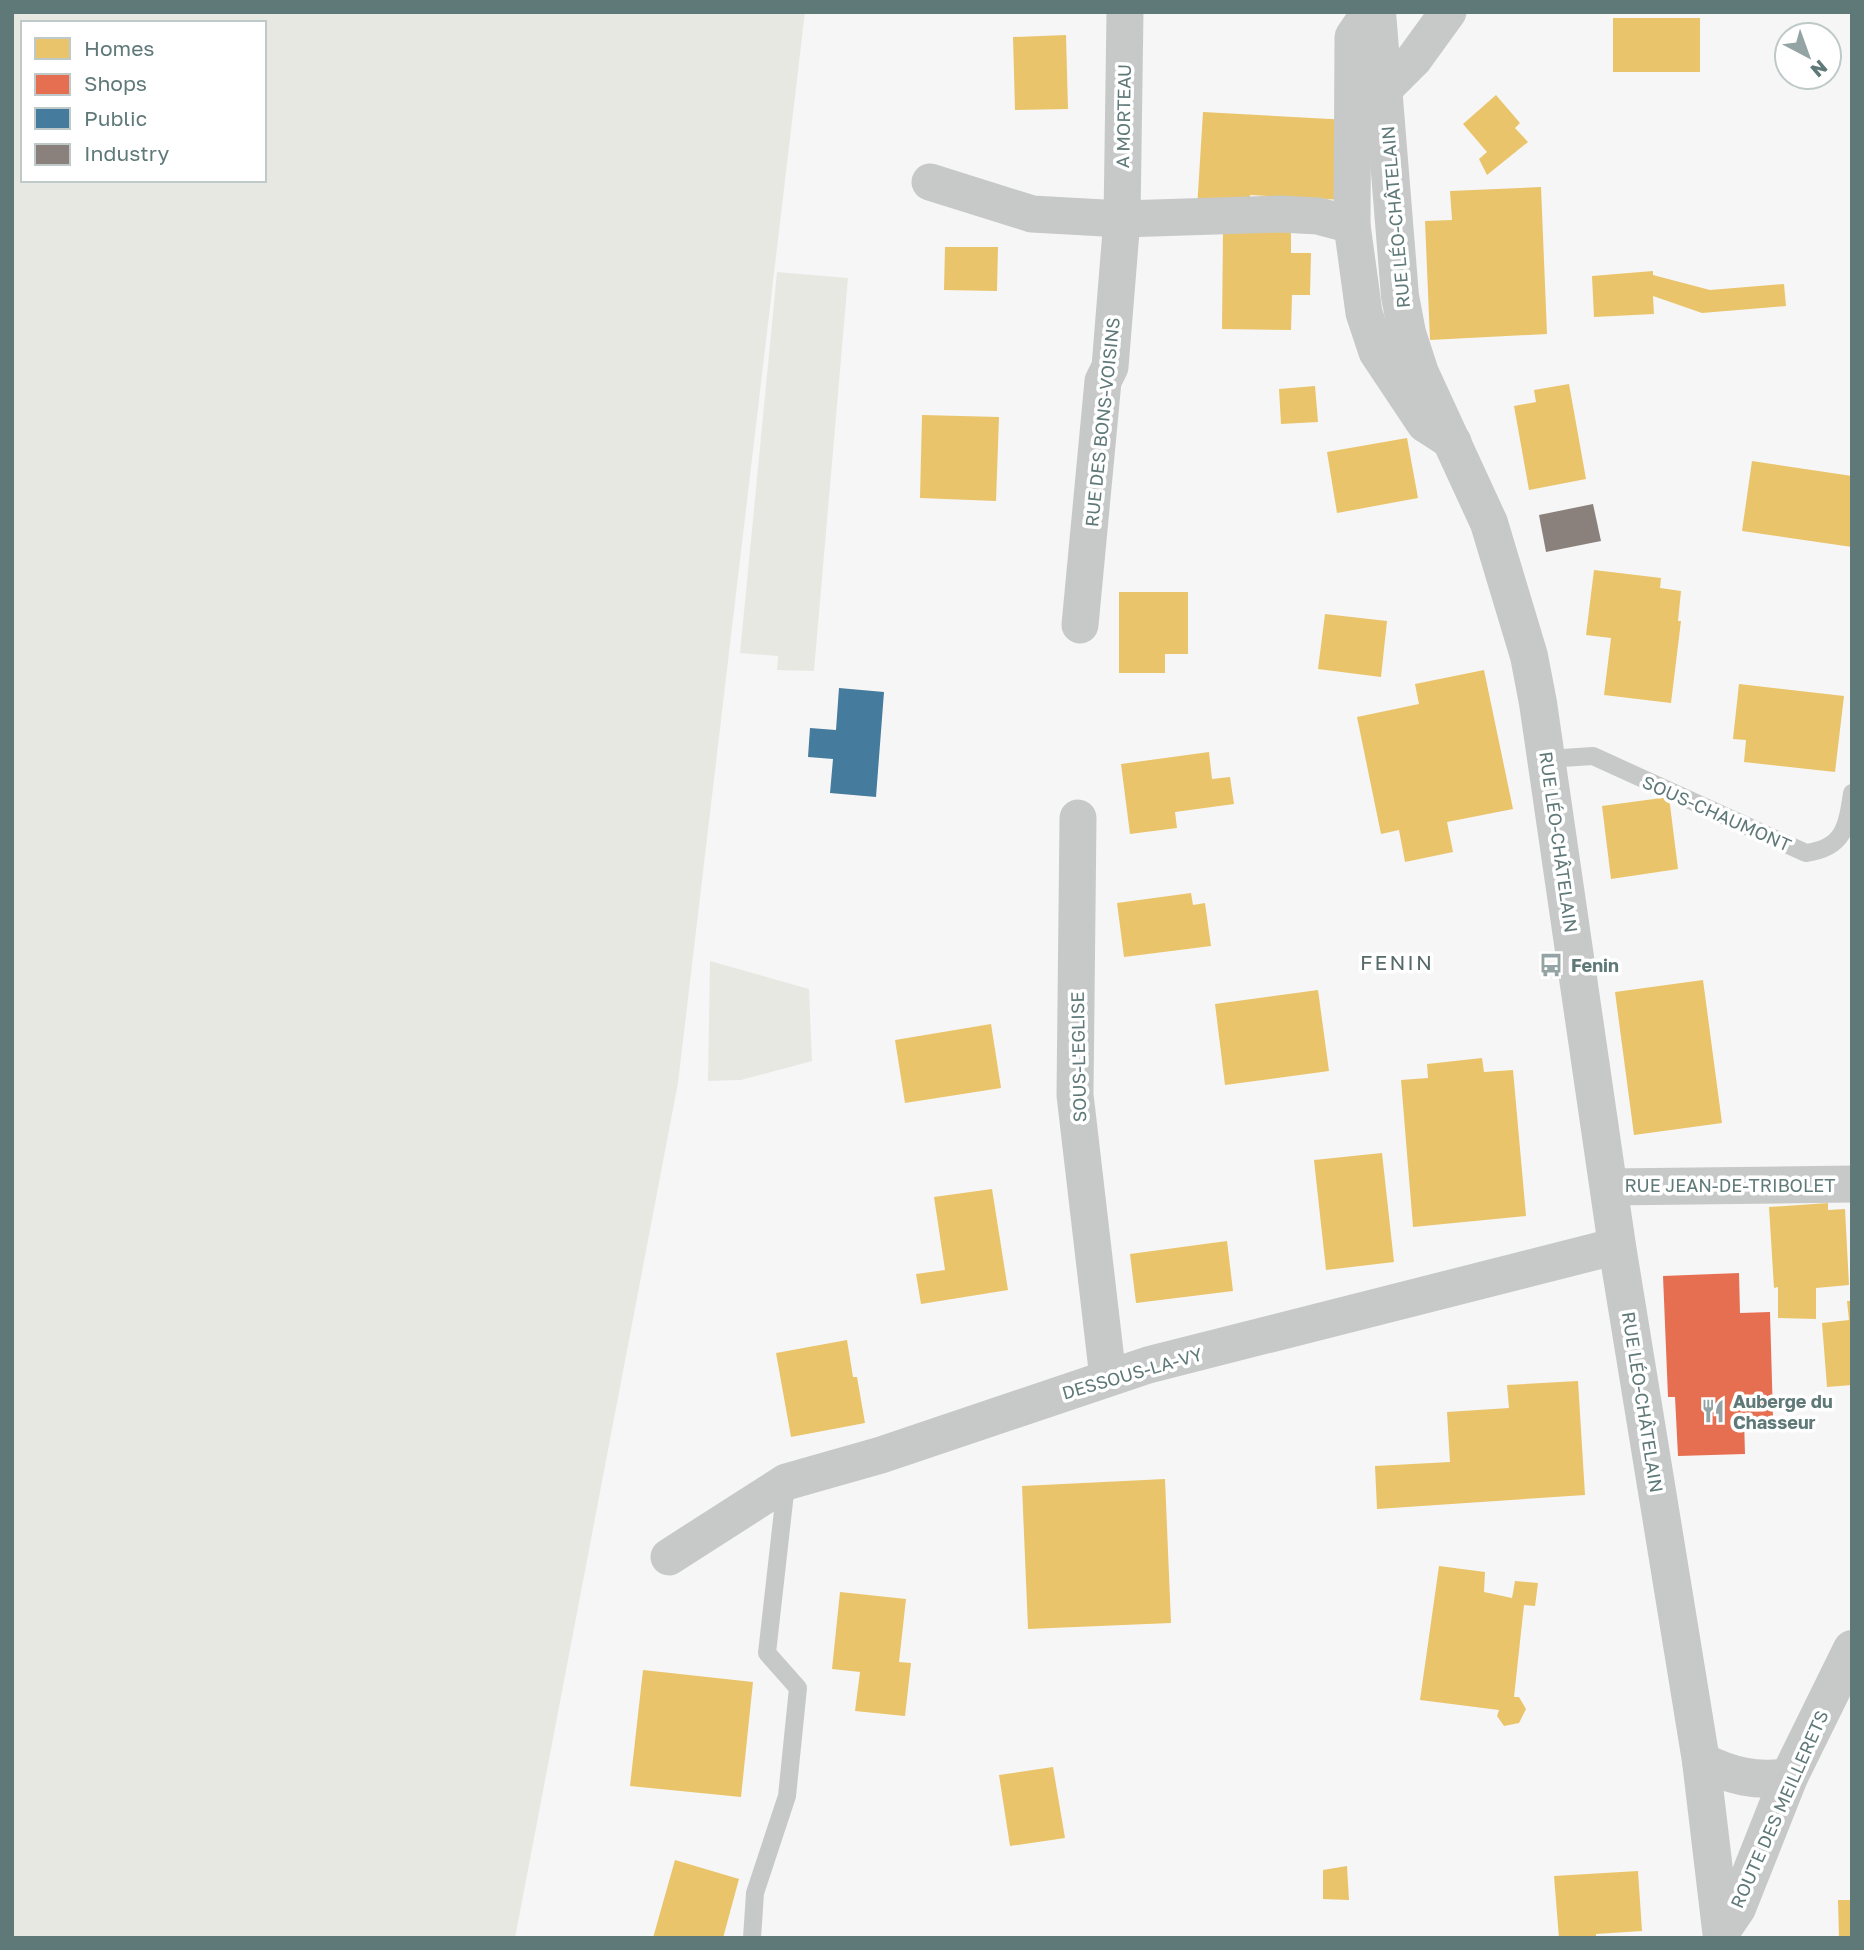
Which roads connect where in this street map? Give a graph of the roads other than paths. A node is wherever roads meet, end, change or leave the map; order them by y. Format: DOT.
graph roads {
  1 [pos="1125,12"];
  2 [pos="1370,12"];
  3 [pos="1377,12"];
  4 [pos="1448,12"];
  5 [pos="1383,90"];
  6 [pos="930,182"];
  7 [pos="1122,219"];
  8 [pos="1352,225"];
  9 [pos="1453,442"];
  10 [pos="1080,625"];
  11 [pos="1547,759"];
  12 [pos="1852,793"];
  13 [pos="1078,818"];
  14 [pos="1852,1184"];
  15 [pos="1609,1187"];
  16 [pos="1617,1246"];
  17 [pos="1108,1378"];
  18 [pos="786,1482"];
  19 [pos="670,1557"];
  20 [pos="1852,1649"];
  21 [pos="1701,1761"];
  22 [pos="1789,1777"];
  23 [pos="1722,1934"];
  24 [pos="752,1938"];
  1 -- 7 [label="street, A MORTEAU"];
  2 -- 8 [label="street"];
  3 -- 5 [label="street, RUE LÉO-CHÂTELAIN"];
  4 -- 5 [label="street"];
  5 -- 9 [label="street, RUE LÉO-CHÂTELAIN"];
  6 -- 7 [label="street"];
  7 -- 8 [label="street"];
  7 -- 10 [label="street, RUE DES BONS-VOISINS"];
  8 -- 9 [label="street"];
  9 -- 11 [label="street, RUE LÉO-CHÂTELAIN"];
  11 -- 12 [label="lane, SOUS-CHAUMONT"];
  11 -- 15 [label="street, RUE LÉO-CHÂTELAIN"];
  13 -- 17 [label="street, SOUS-L'EGLISE"];
  14 -- 15 [label="street, RUE JEAN-DE-TRIBOLET"];
  15 -- 16 [label="street, RUE LÉO-CHÂTELAIN"];
  16 -- 17 [label="street, DESSOUS-LA-VY"];
  16 -- 21 [label="street, RUE LÉO-CHÂTELAIN"];
  17 -- 18 [label="street, DESSOUS-LA-VY"];
  18 -- 19 [label="street, DESSOUS-LA-VY"];
  18 -- 24 [label="lane"];
  20 -- 22 [label="street, ROUTE DES MEILLERETS"];
  21 -- 22 [label="street"];
  21 -- 23 [label="street, RUE LÉO-CHÂTELAIN"];
  22 -- 23 [label="street, ROUTE DES MEILLERETS"];
}
